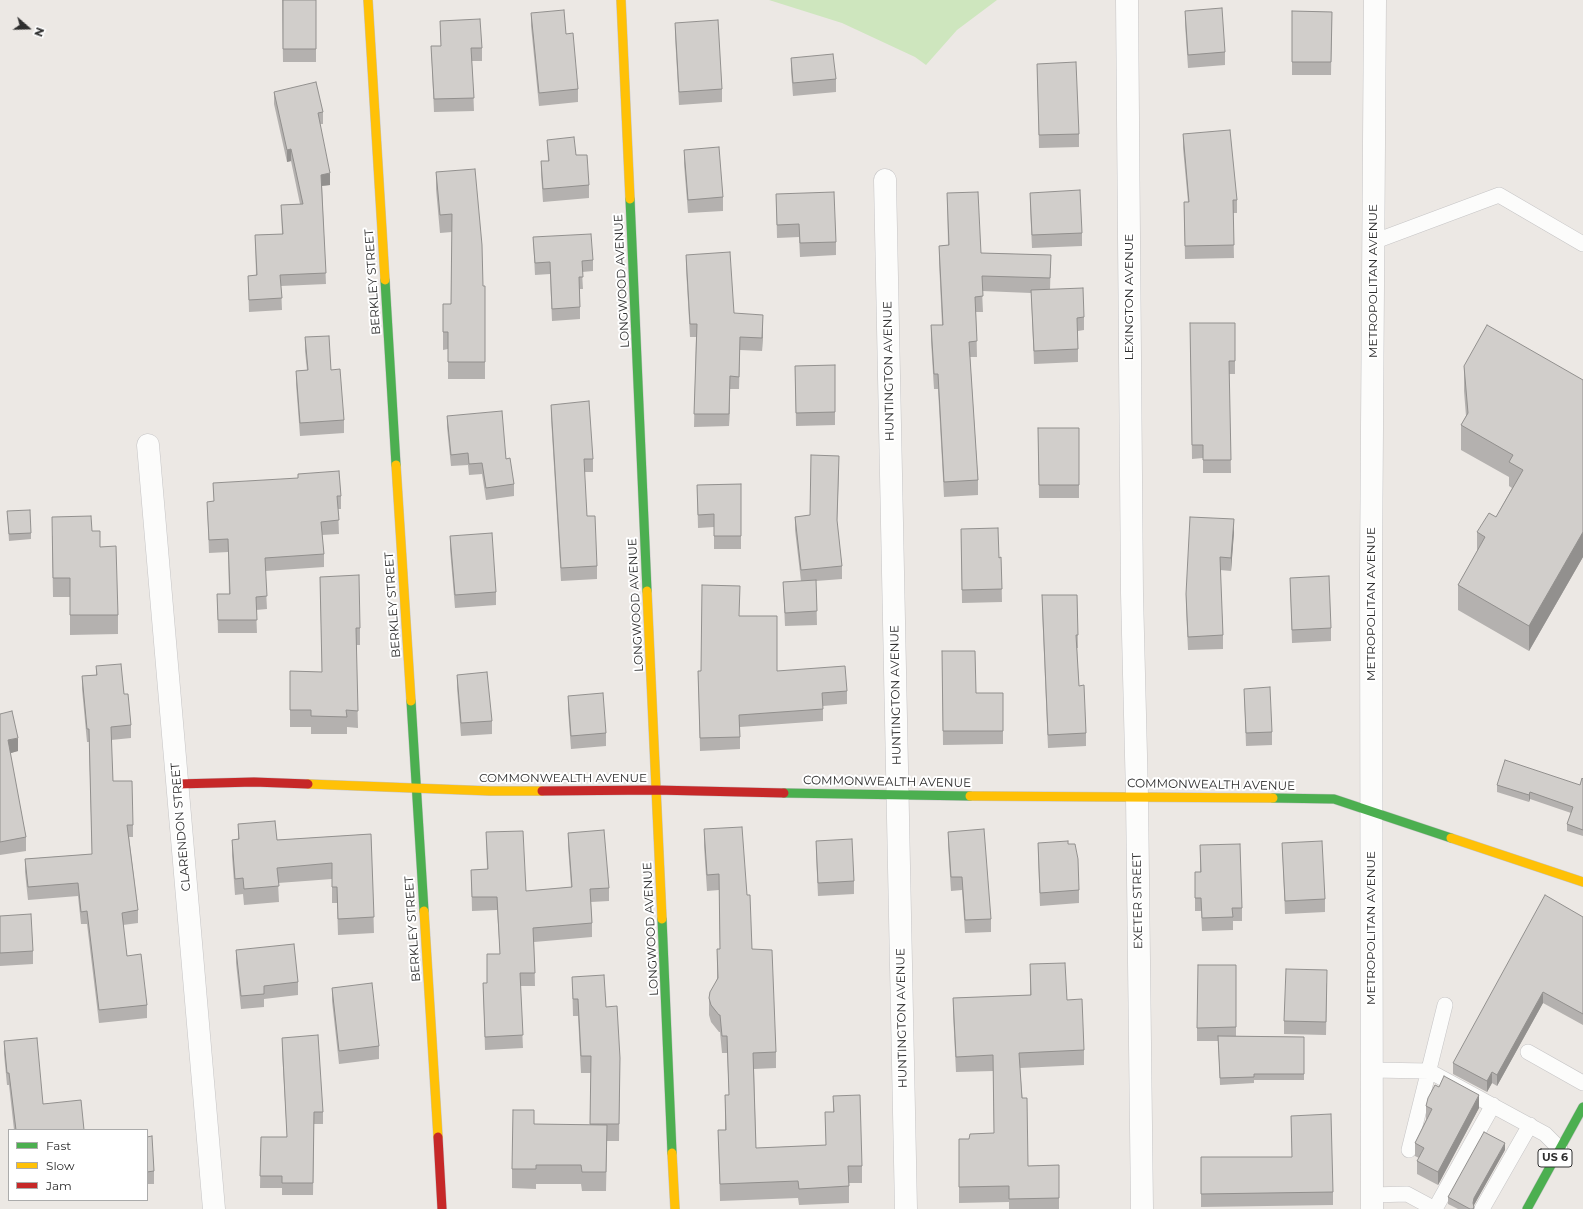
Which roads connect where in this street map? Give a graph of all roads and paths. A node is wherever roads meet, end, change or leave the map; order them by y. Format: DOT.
graph roads {
  1 [pos="368,0"];
  2 [pos="621,0"];
  3 [pos="1127,0"];
  4 [pos="1375,0"];
  5 [pos="885,180"];
  6 [pos="1373,242"];
  7 [pos="1583,244"];
  8 [pos="148,444"];
  9 [pos="1132,593"];
  10 [pos="177,784"];
  11 [pos="416,789"];
  12 [pos="656,790"];
  13 [pos="898,795"];
  14 [pos="1137,796"];
  15 [pos="1371,811"];
  16 [pos="1583,882"];
  17 [pos="1445,1006"];
  18 [pos="1528,1052"];
  19 [pos="1372,1070"];
  20 [pos="1429,1071"];
  21 [pos="1583,1083"];
  22 [pos="1493,1105"];
  23 [pos="1583,1107"];
  24 [pos="1530,1125"];
  25 [pos="1560,1149"];
  26 [pos="1409,1150"];
  27 [pos="1372,1202"];
  28 [pos="214,1209"];
  29 [pos="442,1209"];
  30 [pos="675,1209"];
  31 [pos="906,1209"];
  32 [pos="1142,1209"];
  33 [pos="1435,1209"];
  34 [pos="1482,1209"];
  35 [pos="1526,1209"];
  1 -- 11 [label="street, BERKLEY STREET"];
  2 -- 12 [label="street, LONGWOOD AVENUE"];
  3 -- 9 [label="street, LEXINGTON AVENUE"];
  4 -- 6 [label="street, METROPOLITAN AVENUE"];
  5 -- 13 [label="street, HUNTINGTON AVENUE"];
  6 -- 7 [label="lane"];
  6 -- 15 [label="street, METROPOLITAN AVENUE"];
  8 -- 10 [label="street, CLARENDON STREET"];
  9 -- 14 [label="street, EXETER STREET"];
  10 -- 11 [label="street, COMMONWEALTH AVENUE"];
  10 -- 28 [label="street, CLARENDON STREET"];
  11 -- 12 [label="street, COMMONWEALTH AVENUE"];
  11 -- 29 [label="street, BERKLEY STREET"];
  12 -- 13 [label="street, COMMONWEALTH AVENUE"];
  12 -- 30 [label="street, LONGWOOD AVENUE"];
  13 -- 14 [label="street, COMMONWEALTH AVENUE"];
  13 -- 31 [label="street, HUNTINGTON AVENUE"];
  14 -- 15 [label="street, COMMONWEALTH AVENUE"];
  14 -- 32 [label="street, EXETER STREET"];
  15 -- 16 [label="street, COMMONWEALTH AVENUE"];
  15 -- 19 [label="street, METROPOLITAN AVENUE"];
  17 -- 20 [label="lane"];
  18 -- 21 [label="lane"];
  19 -- 20 [label="lane"];
  19 -- 27 [label="street, METROPOLITAN AVENUE"];
  20 -- 22 [label="lane"];
  20 -- 26 [label="lane"];
  22 -- 24 [label="lane"];
  22 -- 33 [label="lane"];
  23 -- 25 [label="street, US 6"];
  24 -- 25 [label="lane"];
  24 -- 34 [label="lane"];
  25 -- 35 [label="street, US 6"];
  27 -- 33 [label="lane"];
}
